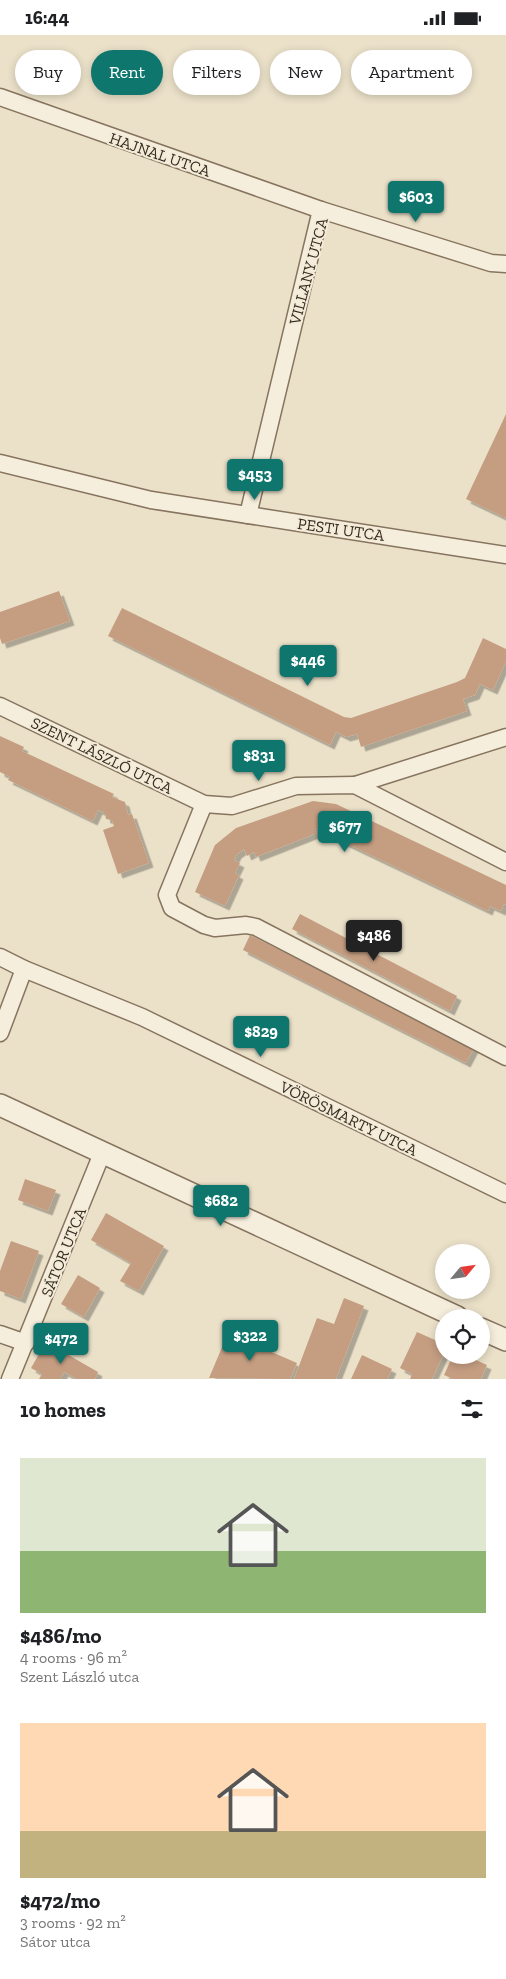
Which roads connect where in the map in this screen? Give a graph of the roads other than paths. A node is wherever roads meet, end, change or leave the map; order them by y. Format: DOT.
graph roads {
  1 [pos="0,97"];
  2 [pos="320,210"];
  3 [pos="506,264"];
  4 [pos="0,463"];
  5 [pos="248,515"];
  6 [pos="506,555"];
  7 [pos="0,706"];
  8 [pos="506,737"];
  9 [pos="355,785"];
  10 [pos="204,804"];
  11 [pos="506,862"];
  12 [pos="0,957"];
  13 [pos="24,969"];
  14 [pos="0,1033"];
  15 [pos="506,1057"];
  16 [pos="0,1105"];
  17 [pos="103,1151"];
  18 [pos="506,1193"];
  19 [pos="440,1309"];
  20 [pos="490,1333"];
  21 [pos="0,1334"];
  22 [pos="506,1341"];
  23 [pos="26,1343"];
  24 [pos="10,1379"];
  1 -- 2 [label="street, HAJNAL UTCA"];
  2 -- 3 [label="street, VILLANY UTCA"];
  2 -- 5 [label="street, VILLANY UTCA"];
  4 -- 5 [label="street, PESTI UTCA"];
  5 -- 6 [label="street, PESTI UTCA"];
  7 -- 10 [label="street, SZENT LÁSZLÓ UTCA"];
  8 -- 9 [label="street, SZENT LÁSZLÓ UTCA"];
  9 -- 10 [label="street, SZENT LÁSZLÓ UTCA"];
  9 -- 11 [label="street, SZENT LÁSZLÓ UTCA"];
  10 -- 15 [label="street"];
  12 -- 13 [label="street, VÖRÖSMARTY UTCA"];
  13 -- 14 [label="street"];
  13 -- 18 [label="street, VÖRÖSMARTY UTCA"];
  16 -- 17 [label="street"];
  17 -- 19 [label="street"];
  17 -- 23 [label="street, SÁTOR UTCA"];
  20 -- 22 [label="street"];
  21 -- 23 [label="street"];
  23 -- 24 [label="street, SÁTOR UTCA"];
}
